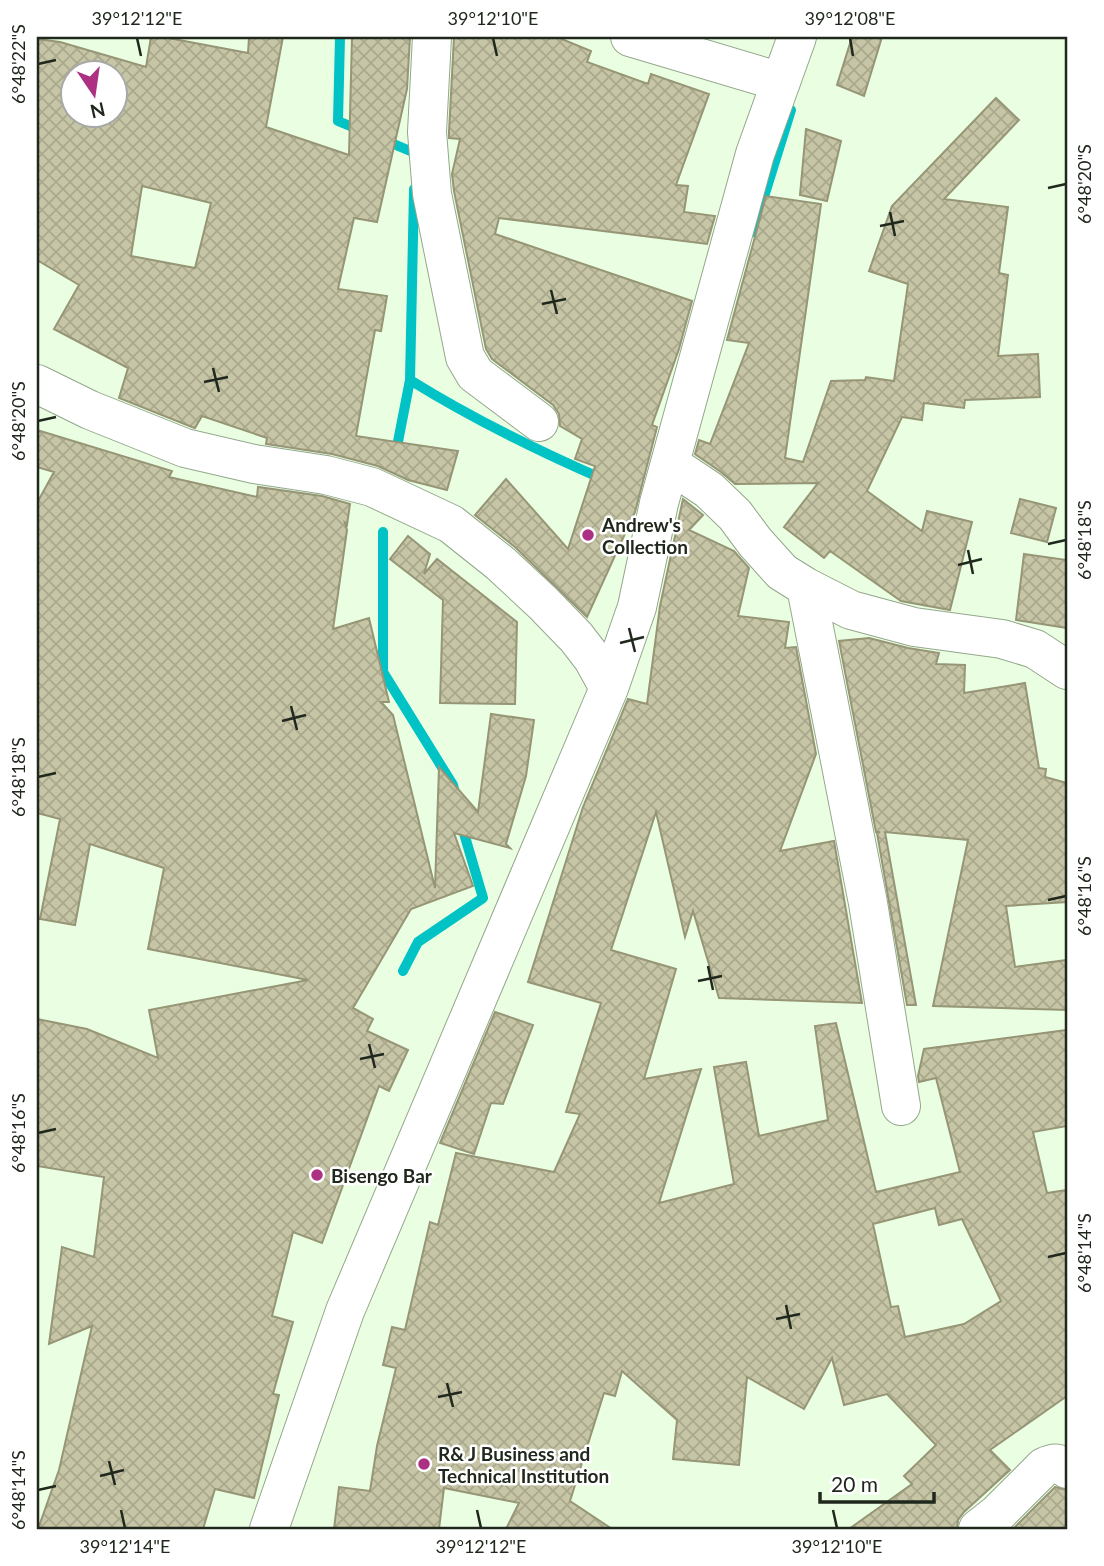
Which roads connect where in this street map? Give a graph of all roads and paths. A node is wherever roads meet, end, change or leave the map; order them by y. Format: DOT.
graph roads {
  1 [pos="432,37"];
  2 [pos="630,37"];
  3 [pos="797,37"];
  4 [pos="781,82"];
  5 [pos="37,384"];
  6 [pos="539,422"];
  7 [pos="670,464"];
  8 [pos="806,587"];
  9 [pos="1067,670"];
  10 [pos="609,688"];
  11 [pos="901,1106"];
  12 [pos="1067,1469"];
  13 [pos="269,1529"];
  14 [pos="978,1529"];
  1 -- 6 [label="street"];
  2 -- 4 [label="street"];
  3 -- 4 [label="street"];
  4 -- 7 [label="street"];
  5 -- 10 [label="street"];
  7 -- 8 [label="street"];
  7 -- 10 [label="street"];
  8 -- 9 [label="street"];
  8 -- 11 [label="street"];
  10 -- 13 [label="street"];
  12 -- 14 [label="street"];
}
